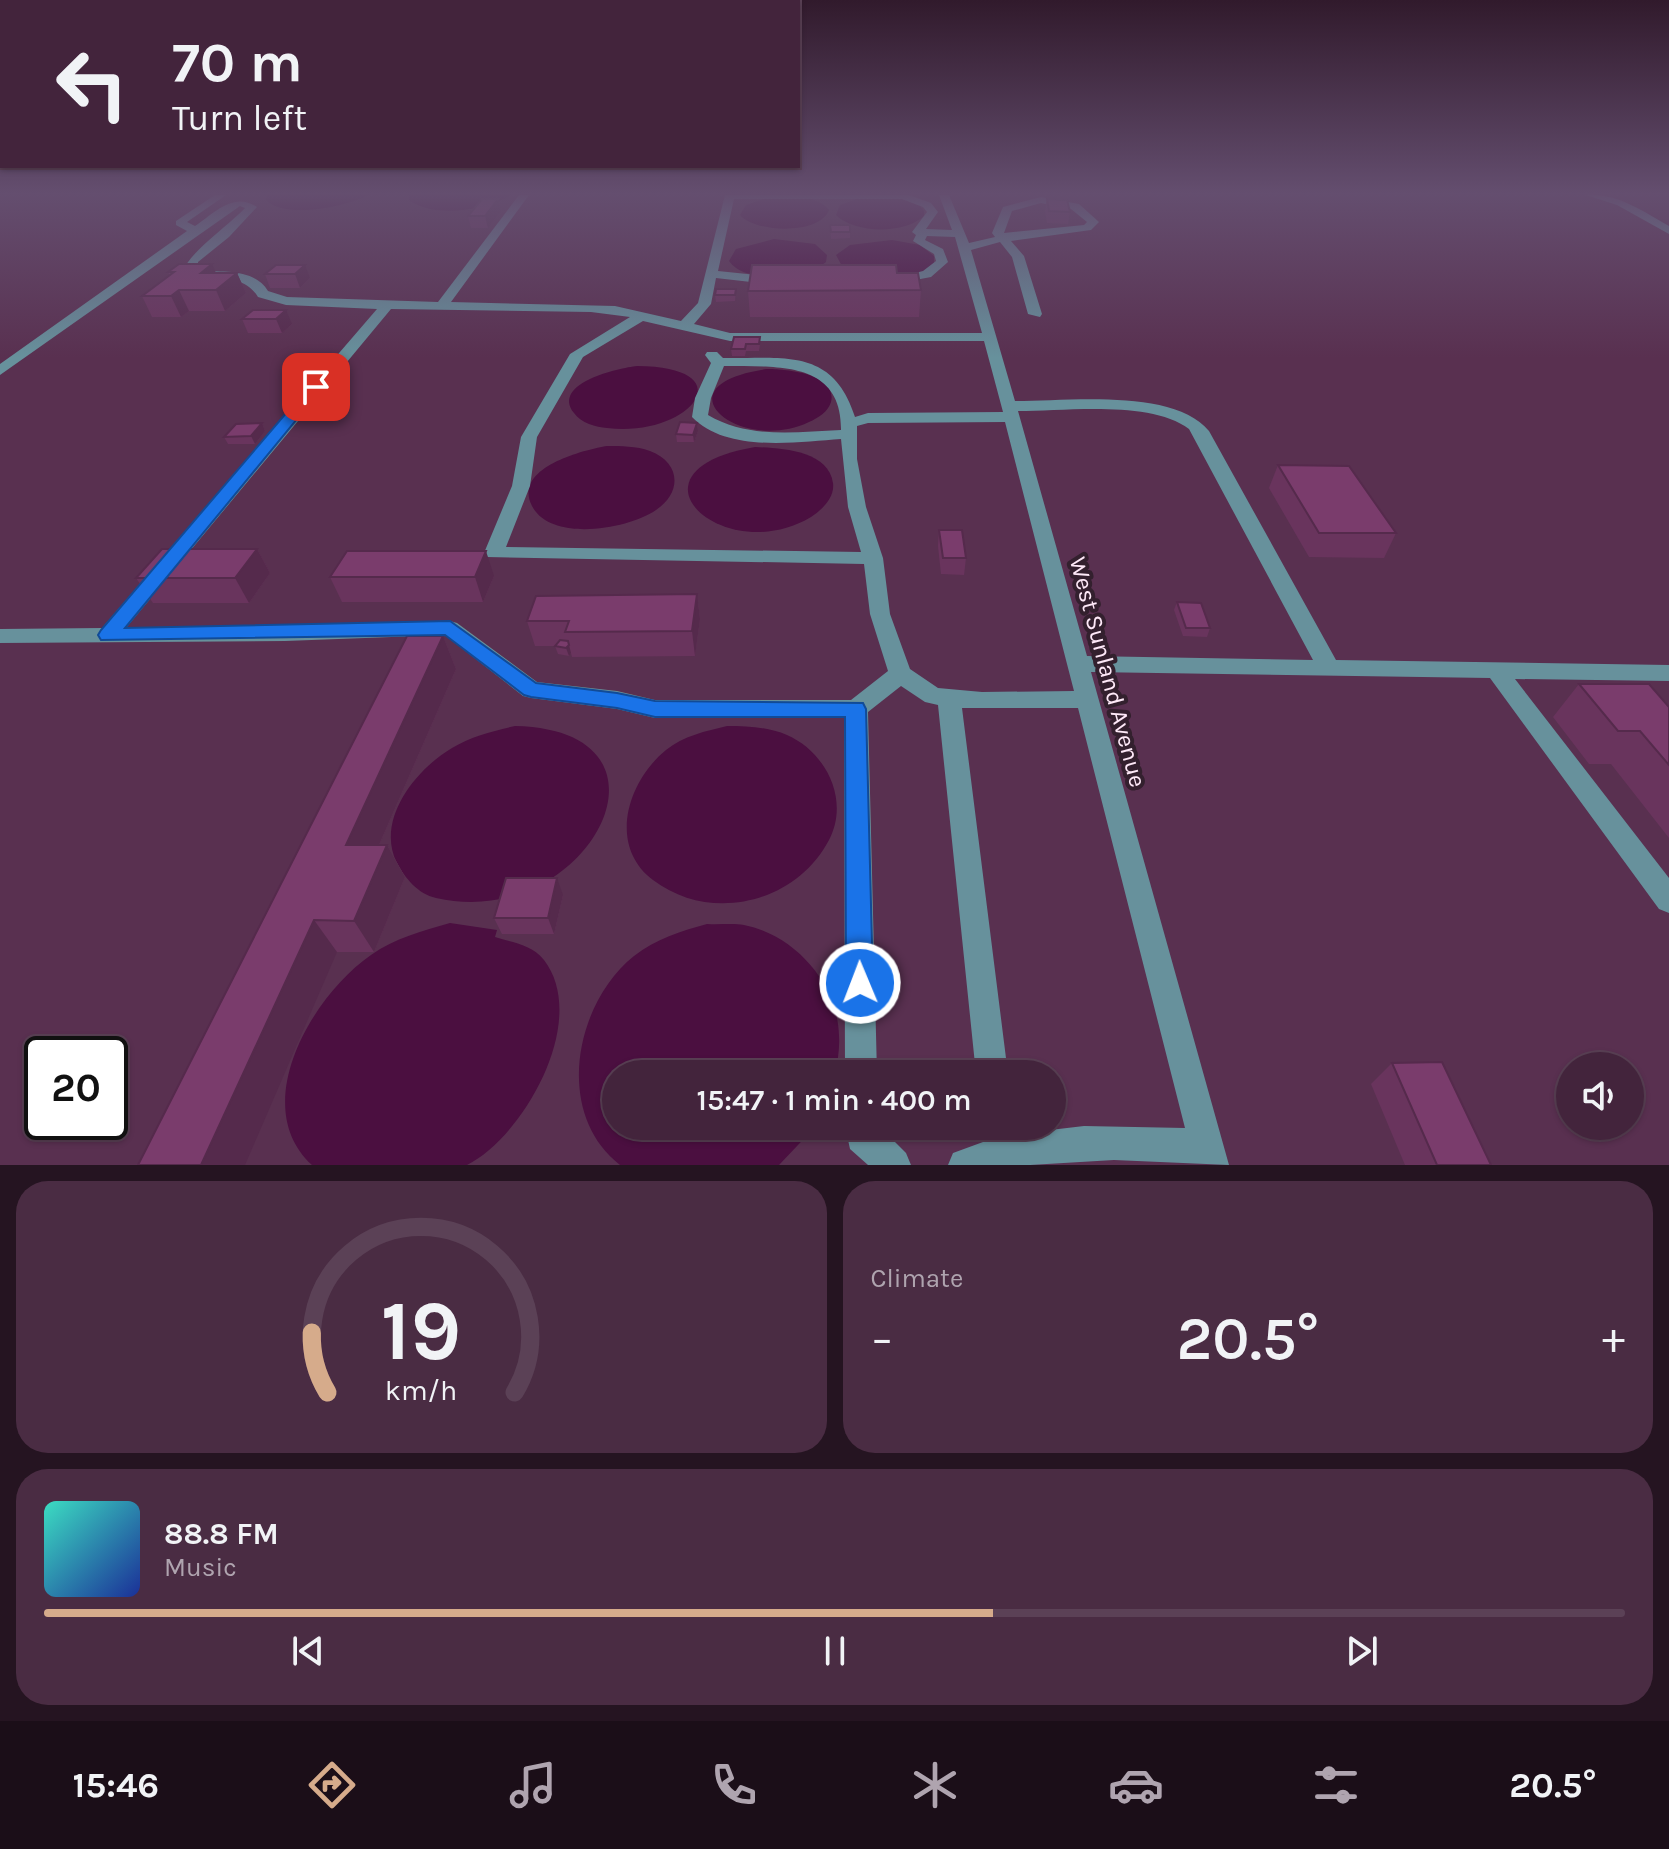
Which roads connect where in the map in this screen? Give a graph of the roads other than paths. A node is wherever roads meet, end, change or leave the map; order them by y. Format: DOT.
graph roads {
  1 [pos="169,249"];
  2 [pos="207,249"];
  3 [pos="483,249"];
  4 [pos="717,249"];
  5 [pos="932,249"];
  6 [pos="965,249"];
  7 [pos="1011,249"];
  8 [pos="711,274"];
  9 [pos="793,280"];
  10 [pos="876,280"];
  11 [pos="386,306"];
  12 [pos="441,306"];
  13 [pos="1035,314"];
  14 [pos="640,317"];
  15 [pos="683,328"];
  16 [pos="716,335"];
  17 [pos="990,337"];
  18 [pos="719,362"];
  19 [pos="0,371"];
  20 [pos="1010,412"];
  21 [pos="849,429"];
  22 [pos="873,558"];
  23 [pos="108,635"];
  24 [pos="0,636"];
  25 [pos="1078,664"];
  26 [pos="1329,668"];
  27 [pos="1496,670"];
  28 [pos="1669,673"];
  29 [pos="900,674"];
  30 [pos="949,697"];
  31 [pos="1088,699"];
  32 [pos="856,709"];
  33 [pos="1669,900"];
  34 [pos="861,1060"];
  35 [pos="990,1060"];
  36 [pos="865,1140"];
  37 [pos="1000,1140"];
  38 [pos="1209,1156"];
  39 [pos="894,1165"];
  40 [pos="965,1165"];
  1 -- 19 [label="street"];
  2 -- 11 [label="street"];
  3 -- 12 [label="street"];
  4 -- 8 [label="street"];
  5 -- 10 [label="street"];
  6 -- 17 [label="street, West Sunland Avenue"];
  7 -- 13 [label="street"];
  8 -- 9 [label="street"];
  8 -- 15 [label="street"];
  11 -- 12 [label="street"];
  11 -- 23 [label="street"];
  12 -- 14 [label="street"];
  14 -- 15 [label="street"];
  14 -- 22 [label="street"];
  15 -- 16 [label="street"];
  16 -- 17 [label="street"];
  16 -- 18 [label="street"];
  17 -- 20 [label="street, West Sunland Avenue"];
  18 -- 21 [label="street"];
  18 -- 21 [label="street"];
  20 -- 21 [label="street"];
  20 -- 25 [label="street, West Sunland Avenue"];
  20 -- 26 [label="street"];
  21 -- 22 [label="street"];
  22 -- 29 [label="street"];
  23 -- 24 [label="street"];
  23 -- 32 [label="street"];
  25 -- 26 [label="street"];
  25 -- 31 [label="street, West Sunland Avenue"];
  26 -- 27 [label="street"];
  27 -- 28 [label="street"];
  27 -- 33 [label="street"];
  29 -- 30 [label="street"];
  29 -- 32 [label="street"];
  30 -- 31 [label="street"];
  30 -- 35 [label="street"];
  31 -- 38 [label="street, West Sunland Avenue"];
  32 -- 34 [label="street"];
  36 -- 39 [label="street"];
  37 -- 38 [label="street"];
  37 -- 40 [label="street"];
}
